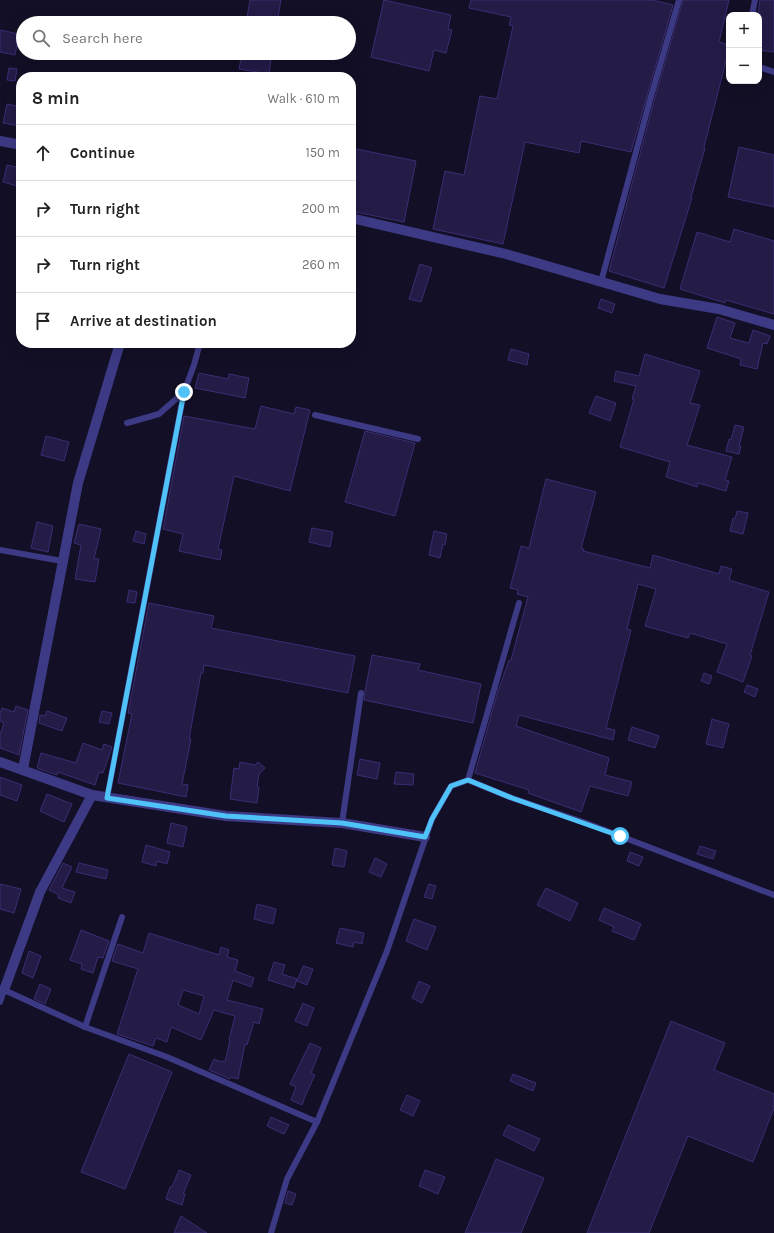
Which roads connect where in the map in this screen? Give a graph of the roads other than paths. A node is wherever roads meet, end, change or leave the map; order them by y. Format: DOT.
graph roads {
  1 [pos="679,0"];
  2 [pos="755,0"];
  3 [pos="753,12"];
  4 [pos="762,68"];
  5 [pos="774,72"];
  6 [pos="0,141"];
  7 [pos="16,144"];
  8 [pos="356,219"];
  9 [pos="601,282"];
  10 [pos="774,325"];
  11 [pos="118,348"];
  12 [pos="199,348"];
  13 [pos="184,392"];
  14 [pos="315,415"];
  15 [pos="127,423"];
  16 [pos="418,439"];
  17 [pos="0,550"];
  18 [pos="62,561"];
  19 [pos="519,603"];
  20 [pos="361,693"];
  21 [pos="0,762"];
  22 [pos="23,769"];
  23 [pos="468,780"];
  24 [pos="92,795"];
  25 [pos="107,798"];
  26 [pos="342,823"];
  27 [pos="425,837"];
  28 [pos="774,895"];
  29 [pos="122,917"];
  30 [pos="4,990"];
  31 [pos="0,1002"];
  32 [pos="85,1027"];
  33 [pos="318,1122"];
  34 [pos="271,1233"];
  1 -- 9 [label="lane"];
  2 -- 3 [label="lane"];
  4 -- 5 [label="lane"];
  6 -- 7 [label="street"];
  8 -- 9 [label="street"];
  9 -- 10 [label="street"];
  11 -- 18 [label="street"];
  12 -- 13 [label="lane"];
  13 -- 15 [label="lane"];
  13 -- 25 [label="lane"];
  14 -- 16 [label="lane"];
  17 -- 18 [label="lane"];
  18 -- 22 [label="street"];
  19 -- 23 [label="lane"];
  20 -- 26 [label="lane"];
  21 -- 22 [label="street"];
  22 -- 24 [label="street"];
  23 -- 27 [label="lane"];
  23 -- 28 [label="lane"];
  24 -- 25 [label="street"];
  24 -- 30 [label="street"];
  25 -- 26 [label="street"];
  26 -- 27 [label="street"];
  27 -- 33 [label="lane"];
  29 -- 32 [label="lane"];
  30 -- 31 [label="lane"];
  30 -- 32 [label="lane"];
  32 -- 33 [label="lane"];
  33 -- 34 [label="lane"];
}
